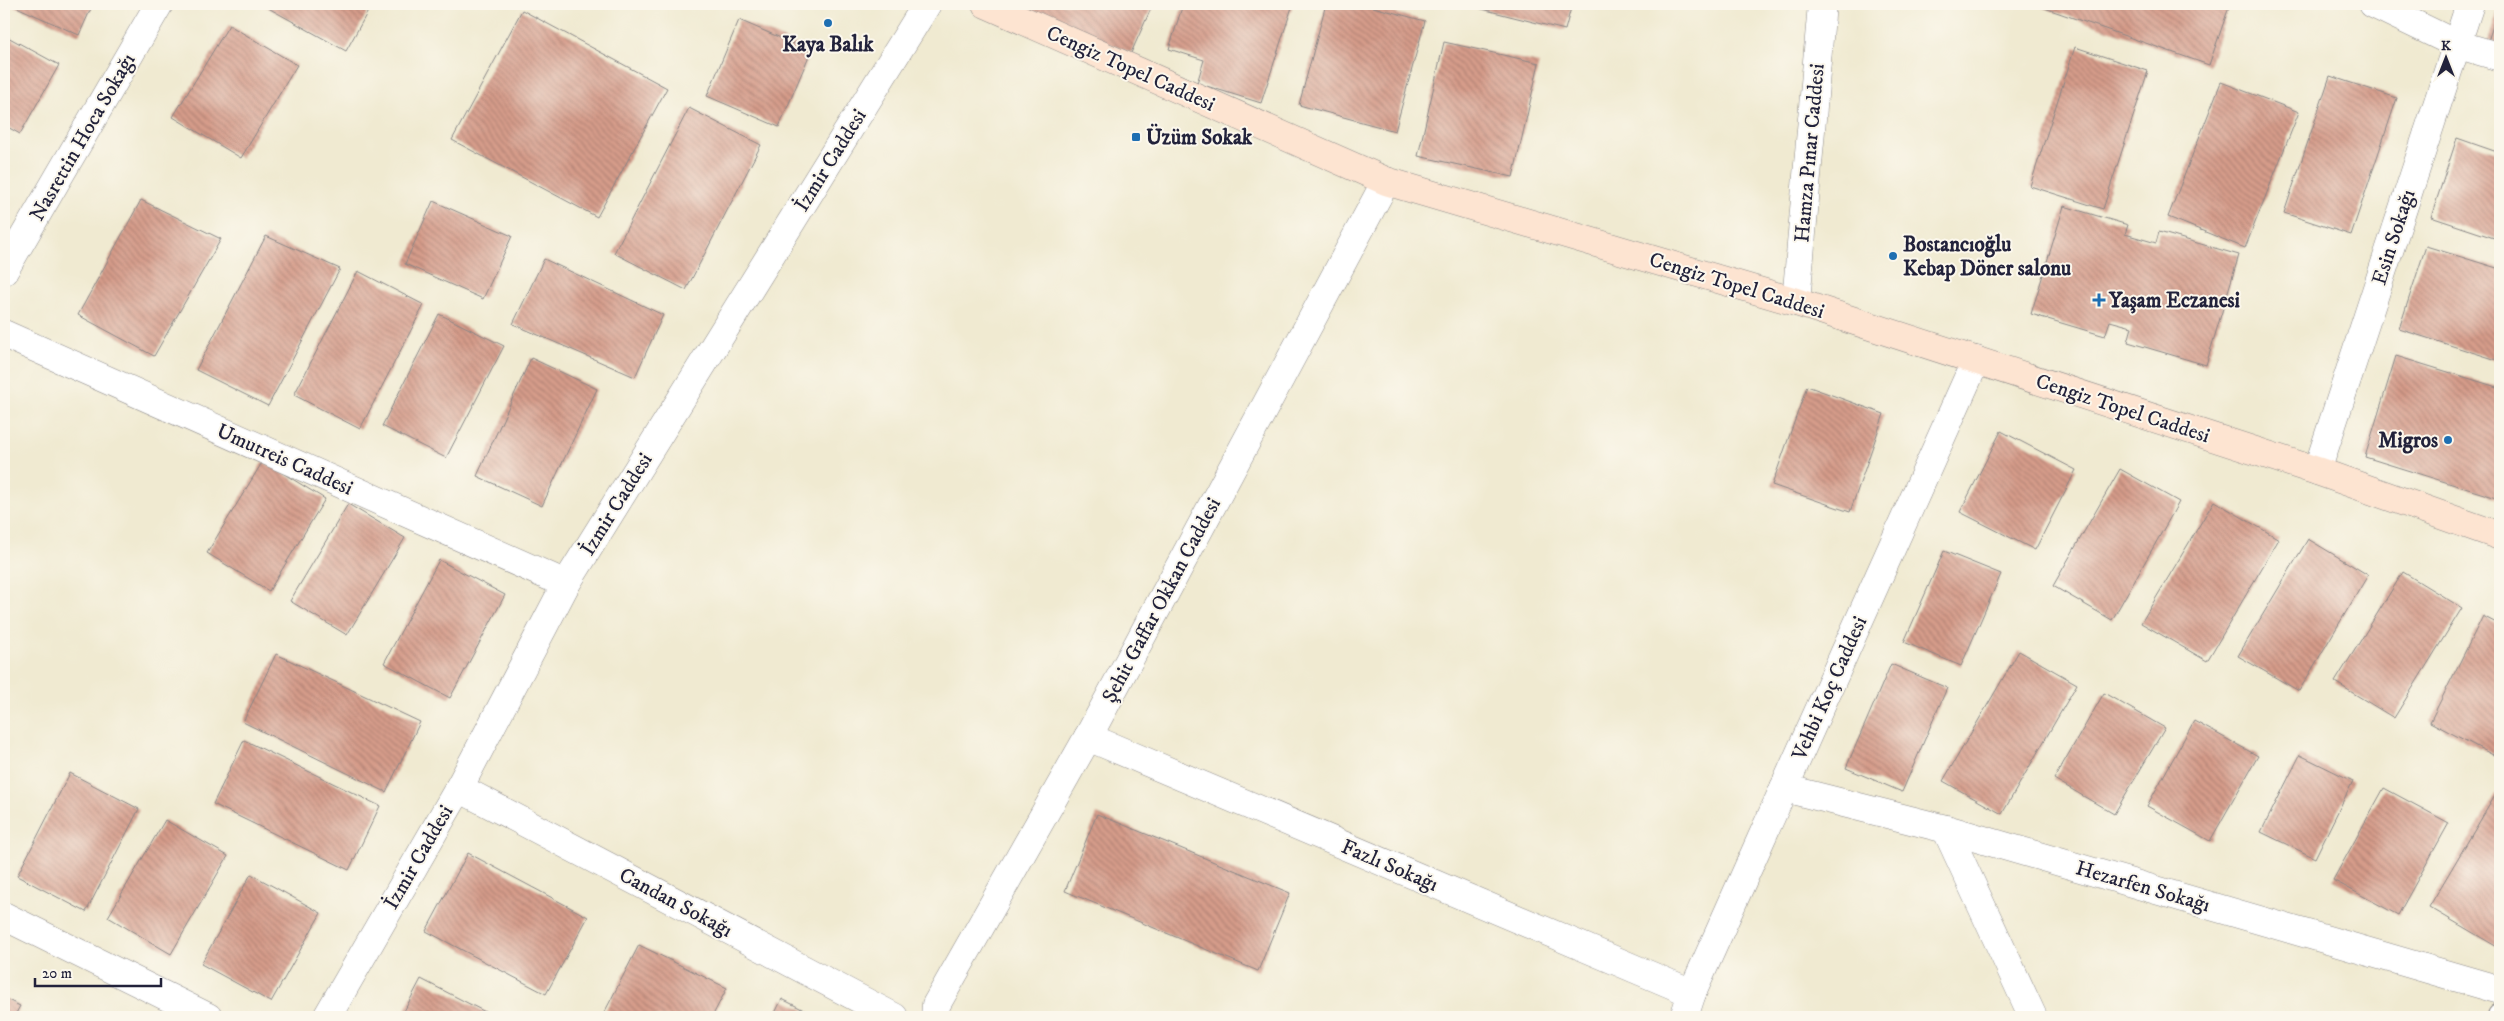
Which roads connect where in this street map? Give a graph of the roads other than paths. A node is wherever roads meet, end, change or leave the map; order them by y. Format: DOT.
graph roads {
  1 [pos="159,4"];
  2 [pos="927,4"];
  3 [pos="986,4"];
  4 [pos="1822,4"];
  5 [pos="2373,4"];
  6 [pos="2470,4"];
  7 [pos="2456,44"];
  8 [pos="2500,57"];
  9 [pos="1386,181"];
  10 [pos="4,271"];
  11 [pos="1796,302"];
  12 [pos="4,334"];
  13 [pos="1976,360"];
  14 [pos="2317,471"];
  15 [pos="2500,536"];
  16 [pos="566,584"];
  17 [pos="1088,737"];
  18 [pos="458,788"];
  19 [pos="1784,788"];
  20 [pos="1946,829"];
  21 [pos="4,916"];
  22 [pos="2500,990"];
  23 [pos="1688,1005"];
  24 [pos="208,1017"];
  25 [pos="327,1017"];
  26 [pos="894,1017"];
  27 [pos="935,1017"];
  28 [pos="2033,1017"];
  1 -- 10 [label="street, Nasrettin Hoca Sokağı"];
  2 -- 16 [label="street, İzmir Caddesi"];
  3 -- 9 [label="main road, Cengiz Topel Caddesi"];
  4 -- 11 [label="street, Hamza Pınar Caddesi"];
  5 -- 7 [label="street"];
  6 -- 7 [label="street, Esin Sokağı"];
  7 -- 8 [label="street"];
  7 -- 14 [label="street, Esin Sokağı"];
  9 -- 11 [label="main road, Cengiz Topel Caddesi"];
  9 -- 17 [label="street, Şehit Gaffar Okkan Caddesi"];
  11 -- 13 [label="main road, Cengiz Topel Caddesi"];
  12 -- 16 [label="street, Umutreis Caddesi"];
  13 -- 14 [label="main road, Cengiz Topel Caddesi"];
  13 -- 19 [label="street, Vehbi Koç Caddesi"];
  14 -- 15 [label="main road, Cengiz Topel Caddesi"];
  16 -- 18 [label="street, İzmir Caddesi"];
  17 -- 23 [label="street, Fazlı Sokağı"];
  17 -- 27 [label="street, Şehit Gaffar Okkan Caddesi"];
  18 -- 25 [label="street, İzmir Caddesi"];
  18 -- 26 [label="street, Candan Sokağı"];
  19 -- 20 [label="street, Hezarfen Sokağı"];
  19 -- 23 [label="street, Vehbi Koç Caddesi"];
  20 -- 22 [label="street, Hezarfen Sokağı"];
  20 -- 28 [label="street"];
  21 -- 24 [label="street"];
}
